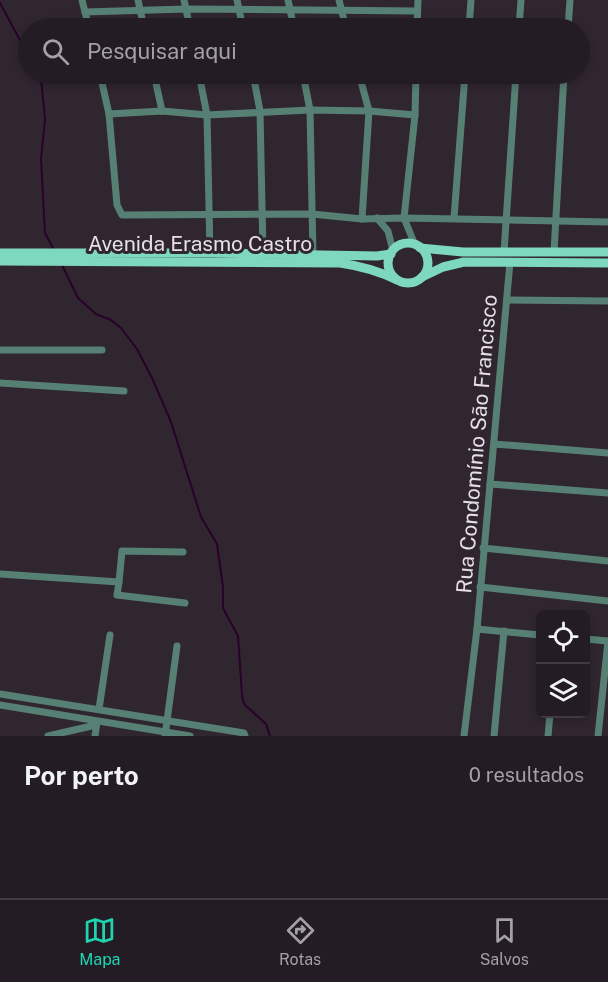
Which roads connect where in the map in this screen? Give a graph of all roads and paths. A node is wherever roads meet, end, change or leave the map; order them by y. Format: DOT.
graph roads {
  1 [pos="82,0"];
  2 [pos="138,0"];
  3 [pos="184,0"];
  4 [pos="237,0"];
  5 [pos="288,0"];
  6 [pos="339,0"];
  7 [pos="418,0"];
  8 [pos="471,0"];
  9 [pos="521,0"];
  10 [pos="570,0"];
  11 [pos="186,9"];
  12 [pos="239,9"];
  13 [pos="290,9"];
  14 [pos="140,10"];
  15 [pos="417,11"];
  16 [pos="85,12"];
  17 [pos="342,12"];
  18 [pos="86,18"];
  19 [pos="142,18"];
  20 [pos="188,18"];
  21 [pos="241,18"];
  22 [pos="292,18"];
  23 [pos="344,18"];
  24 [pos="417,18"];
  25 [pos="470,18"];
  26 [pos="520,18"];
  27 [pos="569,18"];
  28 [pos="102,84"];
  29 [pos="156,84"];
  30 [pos="201,84"];
  31 [pos="255,84"];
  32 [pos="305,84"];
  33 [pos="362,84"];
  34 [pos="416,84"];
  35 [pos="464,84"];
  36 [pos="515,84"];
  37 [pos="563,84"];
  38 [pos="310,110"];
  39 [pos="162,111"];
  40 [pos="261,111"];
  41 [pos="369,111"];
  42 [pos="109,114"];
  43 [pos="207,115"];
  44 [pos="415,115"];
  45 [pos="312,214"];
  46 [pos="211,215"];
  47 [pos="261,215"];
  48 [pos="377,218"];
  49 [pos="404,218"];
  50 [pos="454,218"];
  51 [pos="362,219"];
  52 [pos="507,219"];
  53 [pos="554,220"];
  54 [pos="608,222"];
  55 [pos="418,247"];
  56 [pos="392,252"];
  57 [pos="504,252"];
  58 [pos="554,252"];
  59 [pos="608,252"];
  60 [pos="0,253"];
  61 [pos="210,253"];
  62 [pos="264,254"];
  63 [pos="313,255"];
  64 [pos="51,257"];
  65 [pos="73,257"];
  66 [pos="0,261"];
  67 [pos="510,262"];
  68 [pos="608,263"];
  69 [pos="422,277"];
  70 [pos="397,280"];
  71 [pos="507,300"];
  72 [pos="608,301"];
  73 [pos="0,350"];
  74 [pos="102,350"];
  75 [pos="0,384"];
  76 [pos="124,392"];
  77 [pos="494,444"];
  78 [pos="608,453"];
  79 [pos="490,484"];
  80 [pos="608,493"];
  81 [pos="483,548"];
  82 [pos="183,552"];
  83 [pos="608,561"];
  84 [pos="0,574"];
  85 [pos="119,582"];
  86 [pos="480,587"];
  87 [pos="608,601"];
  88 [pos="185,603"];
  89 [pos="477,629"];
  90 [pos="504,631"];
  91 [pos="110,635"];
  92 [pos="536,635"];
  93 [pos="590,639"];
  94 [pos="608,641"];
  95 [pos="177,646"];
  96 [pos="0,694"];
  97 [pos="0,705"];
  98 [pos="99,710"];
  99 [pos="550,718"];
  100 [pos="166,721"];
  101 [pos="97,722"];
  102 [pos="165,734"];
  103 [pos="48,736"];
  104 [pos="95,736"];
  105 [pos="190,736"];
  106 [pos="245,736"];
  107 [pos="464,736"];
  108 [pos="494,736"];
  109 [pos="548,736"];
  110 [pos="598,736"];
  1 -- 16 [label="street"];
  2 -- 14 [label="street"];
  3 -- 11 [label="street"];
  4 -- 12 [label="street"];
  5 -- 13 [label="street"];
  6 -- 17 [label="street"];
  7 -- 15 [label="street"];
  8 -- 25 [label="street"];
  9 -- 26 [label="street"];
  10 -- 27 [label="street"];
  11 -- 12 [label="street"];
  11 -- 14 [label="street"];
  11 -- 20 [label="street"];
  12 -- 13 [label="street"];
  12 -- 21 [label="street"];
  13 -- 17 [label="street"];
  13 -- 22 [label="street"];
  14 -- 16 [label="street"];
  14 -- 19 [label="street"];
  15 -- 17 [label="street"];
  15 -- 24 [label="street"];
  16 -- 18 [label="street"];
  17 -- 23 [label="street"];
  28 -- 42 [label="street"];
  29 -- 39 [label="street"];
  30 -- 43 [label="street"];
  31 -- 40 [label="street"];
  32 -- 38 [label="street"];
  33 -- 41 [label="street"];
  34 -- 44 [label="street"];
  35 -- 50 [label="street"];
  36 -- 52 [label="street"];
  37 -- 53 [label="street"];
  38 -- 40 [label="street"];
  38 -- 41 [label="street"];
  38 -- 45 [label="street"];
  39 -- 42 [label="street"];
  39 -- 43 [label="street"];
  40 -- 43 [label="street"];
  40 -- 47 [label="street"];
  41 -- 44 [label="street"];
  41 -- 51 [label="street"];
  42 -- 46 [label="street"];
  43 -- 46 [label="street"];
  44 -- 49 [label="street"];
  45 -- 47 [label="street"];
  45 -- 51 [label="street"];
  45 -- 63 [label="street"];
  46 -- 47 [label="street"];
  46 -- 61 [label="street"];
  47 -- 62 [label="street"];
  48 -- 49 [label="street"];
  48 -- 51 [label="street"];
  48 -- 56 [label="street"];
  49 -- 50 [label="street"];
  49 -- 55 [label="street"];
  50 -- 52 [label="street"];
  52 -- 53 [label="street"];
  52 -- 57 [label="street"];
  53 -- 54 [label="street"];
  53 -- 58 [label="street"];
  55 -- 56 [label="main road"];
  55 -- 57 [label="main road"];
  55 -- 69 [label="main road"];
  56 -- 63 [label="main road, Avenida Erasmo Castro"];
  56 -- 70 [label="main road"];
  57 -- 58 [label="main road"];
  58 -- 59 [label="main road"];
  60 -- 64 [label="main road, Avenida Erasmo Castro"];
  61 -- 62 [label="main road, Avenida Erasmo Castro"];
  61 -- 65 [label="main road, Avenida Erasmo Castro"];
  62 -- 63 [label="main road, Avenida Erasmo Castro"];
  64 -- 65 [label="main road, Avenida Erasmo Castro"];
  64 -- 66 [label="main road, Avenida Erasmo Castro"];
  65 -- 70 [label="main road, Avenida Erasmo Castro"];
  67 -- 68 [label="main road"];
  67 -- 69 [label="main road"];
  67 -- 71 [label="street, Rua Condomínio São Francisco"];
  69 -- 70 [label="main road"];
  71 -- 72 [label="street"];
  71 -- 77 [label="street, Rua Condomínio São Francisco"];
  73 -- 74 [label="street"];
  75 -- 76 [label="street"];
  77 -- 78 [label="street"];
  77 -- 79 [label="street, Rua Condomínio São Francisco"];
  79 -- 80 [label="street"];
  79 -- 81 [label="street, Rua Condomínio São Francisco"];
  81 -- 83 [label="street"];
  81 -- 86 [label="street, Rua Condomínio São Francisco"];
  82 -- 85 [label="street"];
  84 -- 85 [label="street"];
  85 -- 88 [label="street"];
  86 -- 87 [label="street"];
  86 -- 89 [label="street, Rua Condomínio São Francisco"];
  89 -- 90 [label="street"];
  89 -- 107 [label="street, Rua Condomínio São Francisco"];
  90 -- 92 [label="street"];
  90 -- 108 [label="street"];
  91 -- 98 [label="street"];
  93 -- 94 [label="street"];
  94 -- 110 [label="street"];
  95 -- 100 [label="street"];
  96 -- 98 [label="street"];
  97 -- 101 [label="street"];
  98 -- 100 [label="street"];
  99 -- 109 [label="street"];
  100 -- 102 [label="street"];
  100 -- 106 [label="street"];
  101 -- 102 [label="street"];
  101 -- 103 [label="street"];
  101 -- 104 [label="street"];
  102 -- 105 [label="street"];
}
